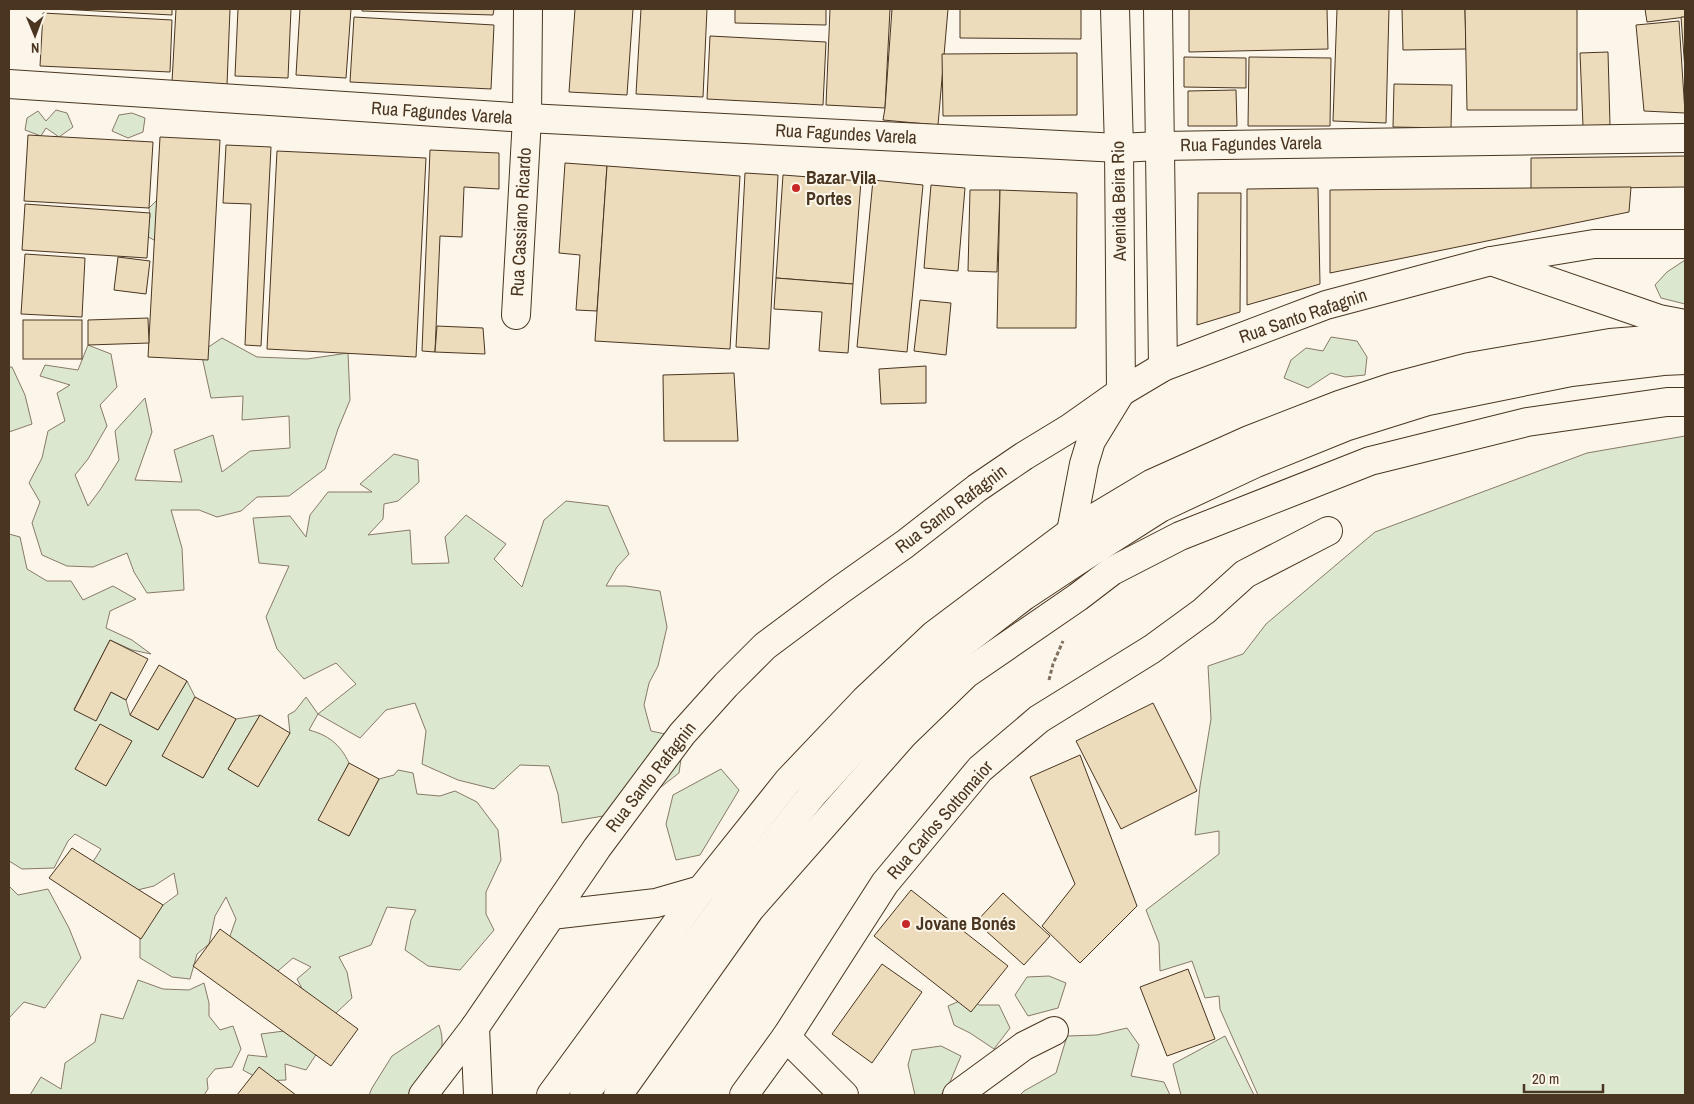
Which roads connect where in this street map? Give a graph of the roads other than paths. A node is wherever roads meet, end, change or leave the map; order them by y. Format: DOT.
graph roads {
  1 [pos="528,9"];
  2 [pos="1115,9"];
  3 [pos="1158,9"];
  4 [pos="9,84"];
  5 [pos="527,118"];
  6 [pos="1685,138"];
  7 [pos="1160,146"];
  8 [pos="1119,148"];
  9 [pos="1685,244"];
  10 [pos="1491,261"];
  11 [pos="516,315"];
  12 [pos="1685,324"];
  13 [pos="1685,337"];
  14 [pos="1685,360"];
  15 [pos="1163,367"];
  16 [pos="1121,392"];
  17 [pos="1685,402"];
  18 [pos="1071,532"];
  19 [pos="1328,532"];
  20 [pos="701,890"];
  21 [pos="550,915"];
  22 [pos="475,1027"];
  23 [pos="1054,1031"];
  24 [pos="786,1037"];
  25 [pos="423,1095"];
  26 [pos="478,1095"];
  27 [pos="551,1095"];
  28 [pos="584,1095"];
  29 [pos="618,1095"];
  30 [pos="744,1095"];
  31 [pos="844,1095"];
  32 [pos="958,1095"];
  1 -- 5 [label="main road, Rua Cassiano Ricardo"];
  2 -- 8 [label="main road, Avenida Beira Rio"];
  3 -- 7 [label="main road"];
  4 -- 5 [label="main road, Rua Fagundes Varela"];
  5 -- 8 [label="main road, Rua Fagundes Varela"];
  5 -- 11 [label="main road, Rua Cassiano Ricardo"];
  6 -- 7 [label="main road, Rua Fagundes Varela"];
  7 -- 8 [label="main road, Rua Fagundes Varela"];
  7 -- 15 [label="main road"];
  8 -- 16 [label="main road, Avenida Beira Rio"];
  9 -- 10 [label="main road, Rua Santo Rafagnin"];
  10 -- 12 [label="main road"];
  10 -- 15 [label="main road, Rua Santo Rafagnin"];
  13 -- 18 [label="main road"];
  14 -- 28 [label="main road"];
  15 -- 16 [label="main road, Rua Santo Rafagnin"];
  16 -- 18 [label="main road"];
  16 -- 21 [label="main road, Rua Santo Rafagnin"];
  17 -- 29 [label="main road"];
  18 -- 20 [label="main road"];
  19 -- 24 [label="main road, Rua Carlos Sottomaior"];
  20 -- 21 [label="main road"];
  20 -- 27 [label="main road"];
  21 -- 22 [label="main road, Rua Santo Rafagnin"];
  22 -- 25 [label="main road, Rua Santo Rafagnin"];
  22 -- 26 [label="main road"];
  23 -- 32 [label="main road"];
  24 -- 30 [label="main road, Rua Carlos Sottomaior"];
  24 -- 31 [label="main road"];
}
